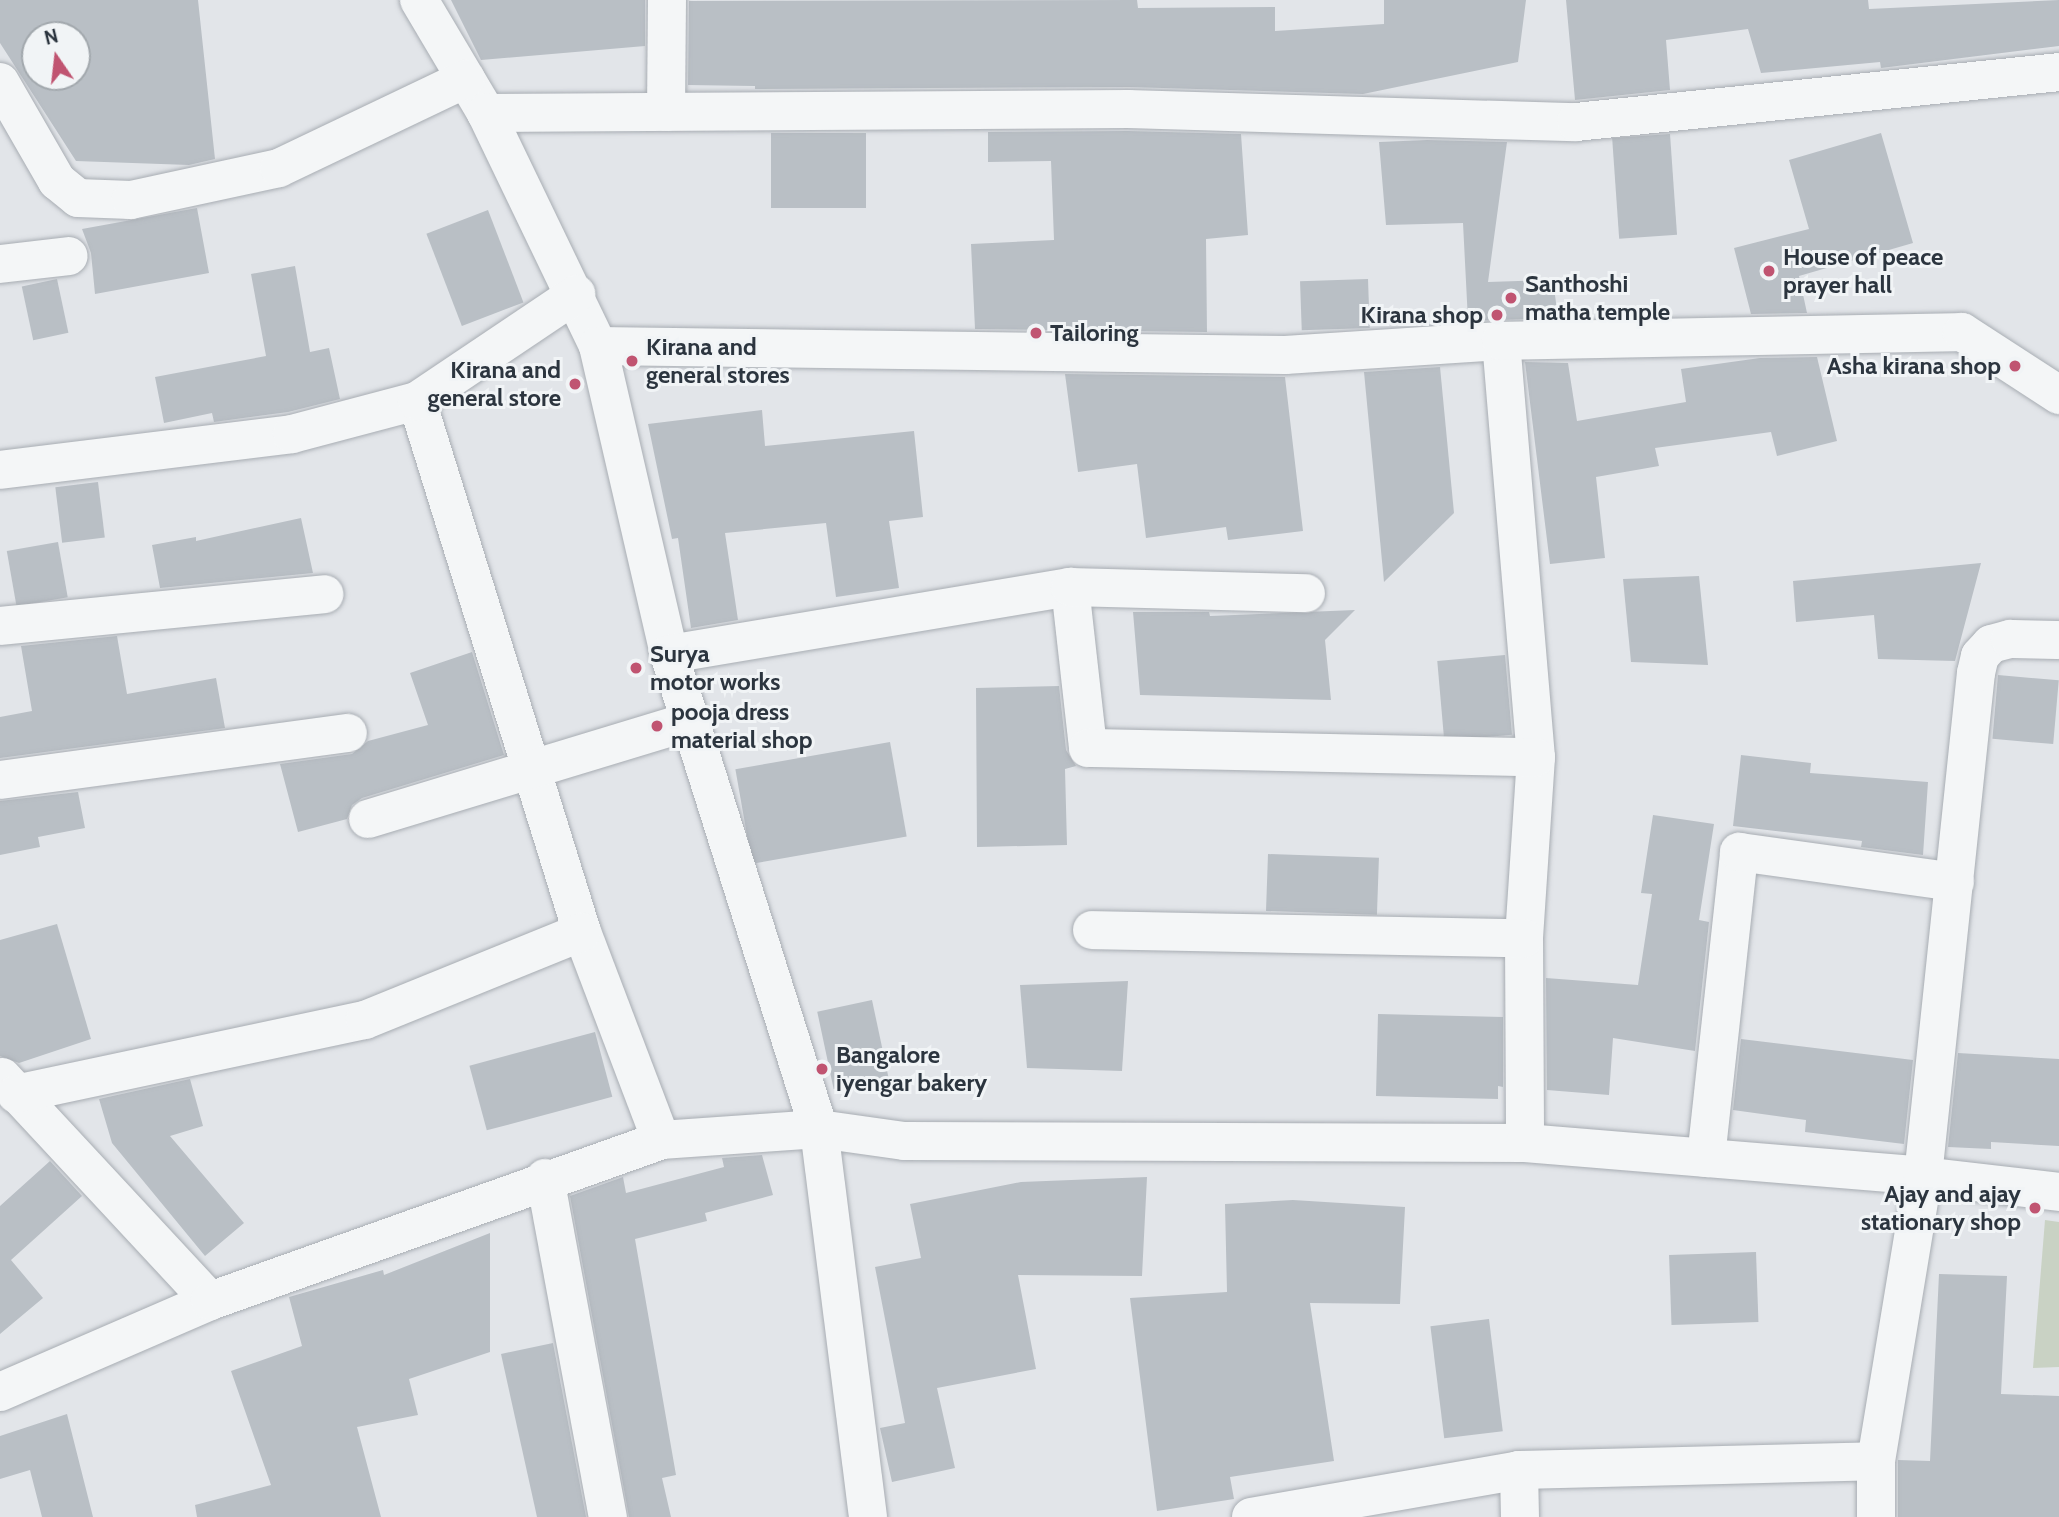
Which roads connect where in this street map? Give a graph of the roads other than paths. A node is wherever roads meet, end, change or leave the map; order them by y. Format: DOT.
graph roads {
  1 [pos="419,0"];
  2 [pos="667,0"];
  3 [pos="2059,72"];
  4 [pos="466,79"];
  5 [pos="0,82"];
  6 [pos="666,112"];
  7 [pos="485,113"];
  8 [pos="69,256"];
  9 [pos="0,264"];
  10 [pos="576,295"];
  11 [pos="1501,341"];
  12 [pos="598,346"];
  13 [pos="2059,395"];
  14 [pos="417,401"];
  15 [pos="0,470"];
  16 [pos="1070,587"];
  17 [pos="1306,593"];
  18 [pos="324,594"];
  19 [pos="0,626"];
  20 [pos="2059,640"];
  21 [pos="669,654"];
  22 [pos="690,721"];
  23 [pos="348,733"];
  24 [pos="1536,757"];
  25 [pos="532,771"];
  26 [pos="0,780"];
  27 [pos="368,819"];
  28 [pos="1955,882"];
  29 [pos="1092,930"];
  30 [pos="582,932"];
  31 [pos="1524,938"];
  32 [pos="8,1085"];
  33 [pos="818,1129"];
  34 [pos="661,1140"];
  35 [pos="1525,1143"];
  36 [pos="1706,1158"];
  37 [pos="1923,1176"];
  38 [pos="545,1178"];
  39 [pos="2059,1192"];
  40 [pos="210,1301"];
  41 [pos="0,1392"];
  42 [pos="1876,1461"];
  43 [pos="1519,1470"];
  44 [pos="608,1517"];
  45 [pos="868,1517"];
  46 [pos="1251,1517"];
  47 [pos="1520,1517"];
  48 [pos="1876,1517"];
  1 -- 4 [label="street"];
  2 -- 6 [label="street"];
  3 -- 6 [label="street"];
  4 -- 5 [label="street"];
  4 -- 7 [label="street"];
  6 -- 7 [label="street"];
  7 -- 10 [label="street"];
  8 -- 9 [label="street"];
  10 -- 12 [label="street"];
  10 -- 14 [label="street"];
  11 -- 12 [label="street"];
  11 -- 13 [label="street"];
  11 -- 24 [label="street"];
  12 -- 21 [label="street"];
  14 -- 15 [label="street"];
  14 -- 25 [label="street"];
  16 -- 17 [label="street"];
  16 -- 21 [label="street"];
  16 -- 24 [label="street"];
  18 -- 19 [label="street"];
  20 -- 28 [label="street"];
  21 -- 22 [label="street"];
  22 -- 25 [label="street"];
  22 -- 33 [label="street"];
  23 -- 26 [label="street"];
  24 -- 31 [label="street"];
  25 -- 27 [label="street"];
  25 -- 30 [label="street"];
  28 -- 36 [label="street"];
  28 -- 37 [label="street"];
  29 -- 31 [label="street"];
  30 -- 32 [label="street"];
  30 -- 34 [label="street"];
  31 -- 35 [label="street"];
  32 -- 40 [label="street"];
  33 -- 34 [label="street"];
  33 -- 35 [label="street"];
  33 -- 45 [label="street"];
  34 -- 38 [label="street"];
  35 -- 36 [label="street"];
  36 -- 37 [label="street"];
  37 -- 39 [label="street"];
  37 -- 42 [label="street"];
  38 -- 40 [label="street"];
  38 -- 44 [label="street"];
  40 -- 41 [label="street"];
  42 -- 43 [label="street"];
  42 -- 48 [label="street"];
  43 -- 46 [label="street"];
  43 -- 47 [label="street"];
}
